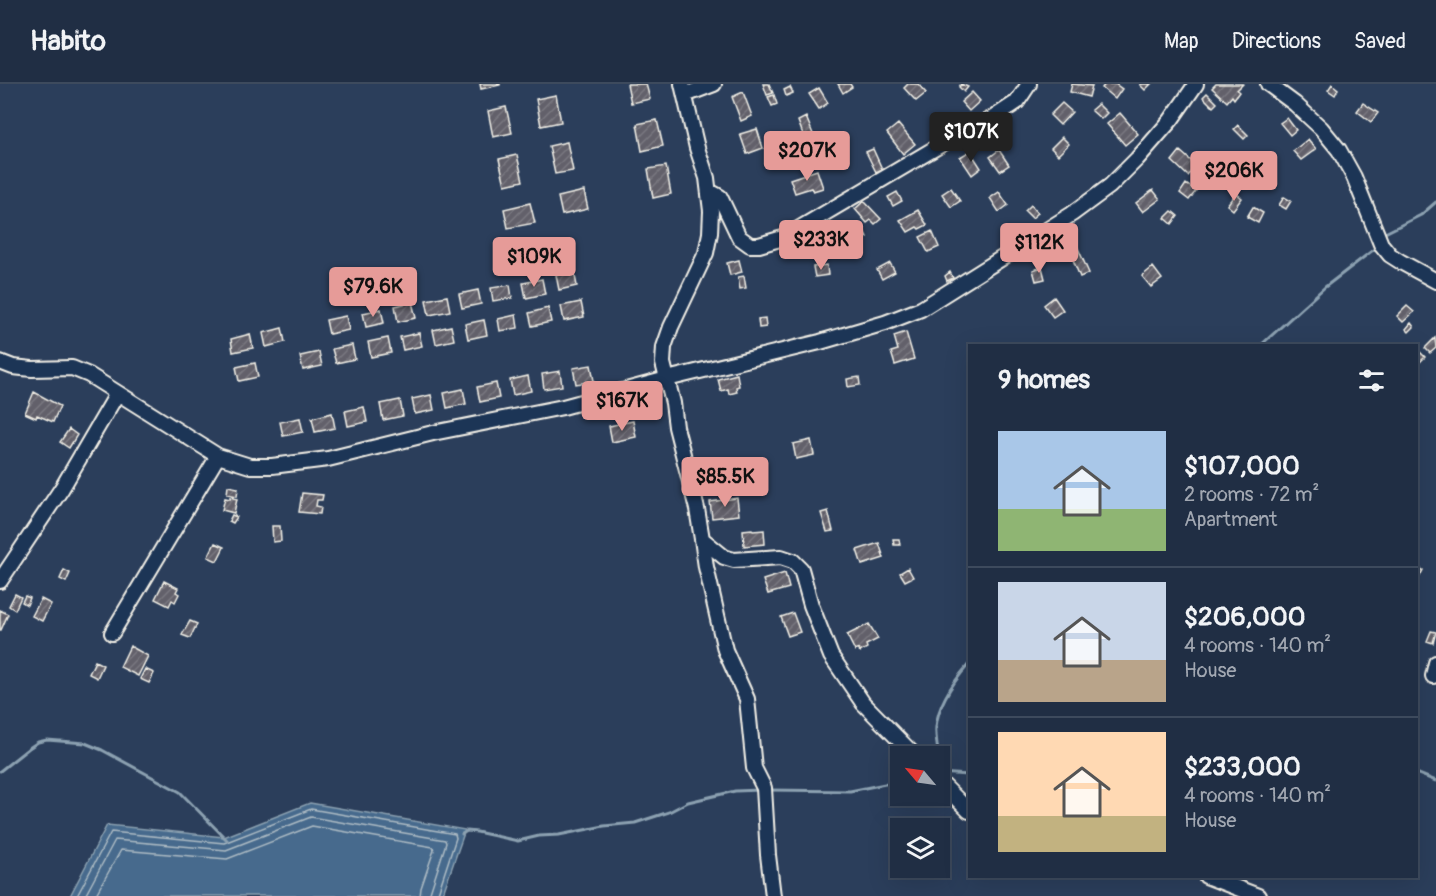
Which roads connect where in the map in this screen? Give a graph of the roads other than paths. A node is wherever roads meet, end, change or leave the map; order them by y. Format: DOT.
graph roads {
  1 [pos="714,84"];
  2 [pos="1029,84"];
  3 [pos="1197,84"];
  4 [pos="1268,84"];
  5 [pos="683,89"];
  6 [pos="709,191"];
  7 [pos="1436,280"];
  8 [pos="0,362"];
  9 [pos="667,379"];
  10 [pos="117,394"];
  11 [pos="218,456"];
  12 [pos="702,540"];
  13 [pos="0,581"];
  14 [pos="112,633"];
  15 [pos="905,746"];
  16 [pos="950,792"];
  17 [pos="968,810"];
  18 [pos="1211,878"];
  19 [pos="773,896"];
  20 [pos="1258,896"];
  1 -- 5 [label="street"];
  2 -- 6 [label="street"];
  3 -- 9 [label="street"];
  4 -- 7 [label="street"];
  5 -- 6 [label="street"];
  6 -- 9 [label="street"];
  8 -- 10 [label="street"];
  9 -- 11 [label="street"];
  9 -- 12 [label="street"];
  10 -- 11 [label="street"];
  10 -- 13 [label="street"];
  11 -- 14 [label="street"];
  12 -- 15 [label="street"];
  12 -- 19 [label="street"];
  16 -- 17 [label="street"];
  18 -- 20 [label="street"];
}
